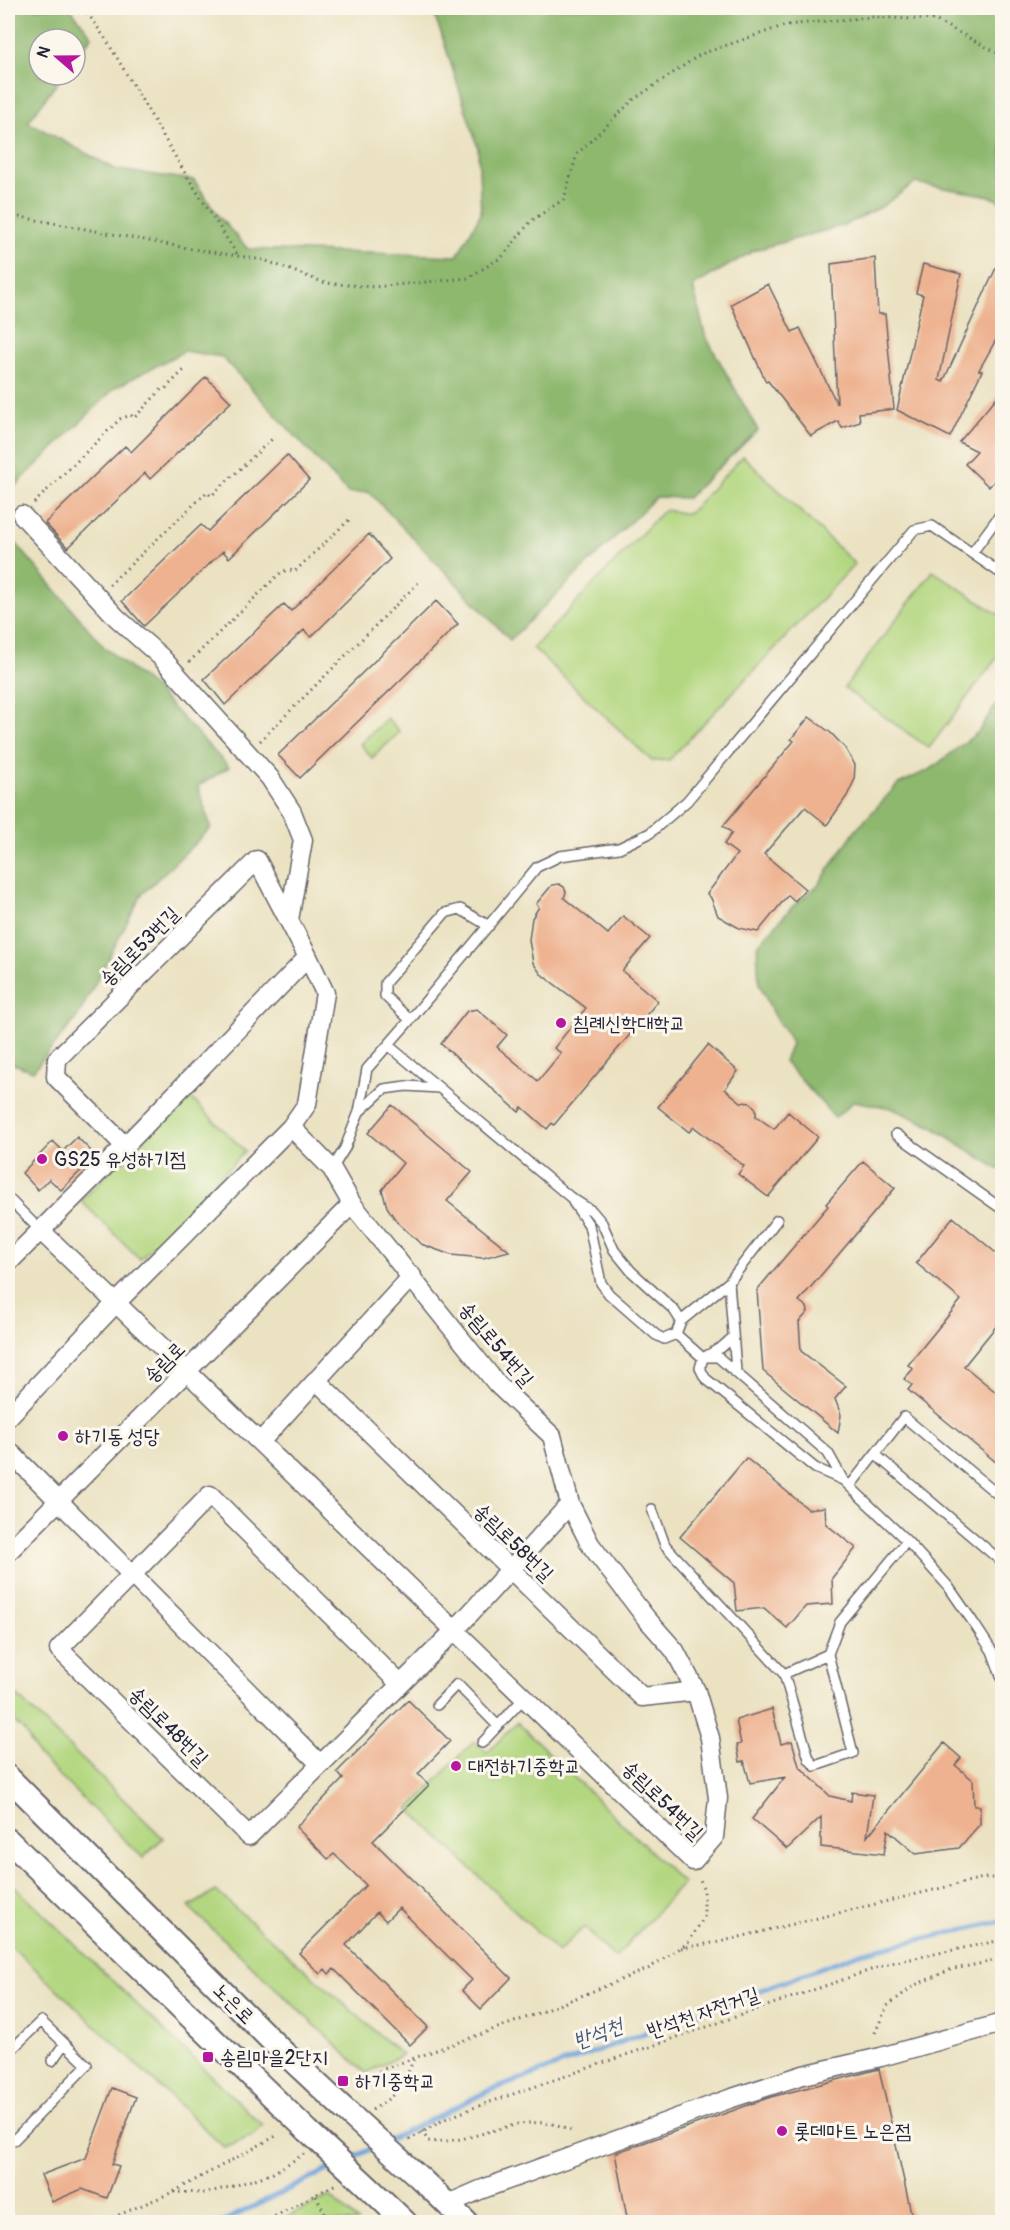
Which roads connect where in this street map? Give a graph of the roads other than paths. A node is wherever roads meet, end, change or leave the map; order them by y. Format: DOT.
graph roads {
  1 [pos="1002,512"];
  2 [pos="22,514"];
  3 [pos="972,553"];
  4 [pos="1002,574"];
  5 [pos="289,920"];
  6 [pos="489,926"];
  7 [pos="308,957"];
  8 [pos="410,1020"];
  9 [pos="388,1045"];
  10 [pos="439,1088"];
  11 [pos="359,1112"];
  12 [pos="291,1127"];
  13 [pos="896,1134"];
  14 [pos="125,1146"];
  15 [pos="332,1169"];
  16 [pos="570,1197"];
  17 [pos="8,1198"];
  18 [pos="352,1203"];
  19 [pos="1002,1209"];
  20 [pos="777,1220"];
  21 [pos="40,1230"];
  22 [pos="8,1263"];
  23 [pos="412,1276"];
  24 [pos="729,1282"];
  25 [pos="116,1303"];
  26 [pos="681,1321"];
  27 [pos="676,1334"];
  28 [pos="734,1337"];
  29 [pos="703,1358"];
  30 [pos="187,1371"];
  31 [pos="736,1371"];
  32 [pos="316,1380"];
  33 [pos="8,1417"];
  34 [pos="260,1442"];
  35 [pos="8,1450"];
  36 [pos="876,1455"];
  37 [pos="846,1483"];
  38 [pos="1002,1498"];
  39 [pos="58,1501"];
  40 [pos="570,1504"];
  41 [pos="652,1509"];
  42 [pos="907,1541"];
  43 [pos="8,1552"];
  44 [pos="1002,1562"];
  45 [pos="510,1570"];
  46 [pos="132,1575"];
  47 [pos="454,1630"];
  48 [pos="828,1654"];
  49 [pos="784,1674"];
  50 [pos="1002,1678"];
  51 [pos="400,1684"];
  52 [pos="696,1691"];
  53 [pos="524,1698"];
  54 [pos="437,1705"];
  55 [pos="498,1726"];
  56 [pos="482,1743"];
  57 [pos="320,1764"];
  58 [pos="8,1777"];
  59 [pos="8,1840"];
  60 [pos="1002,2023"];
  61 [pos="64,2044"];
  62 [pos="8,2053"];
  63 [pos="52,2061"];
  64 [pos="8,2140"];
  65 [pos="448,2204"];
  66 [pos="405,2223"];
  67 [pos="466,2223"];
  1 -- 3 [label="lane"];
  2 -- 5 [label="street"];
  3 -- 4 [label="lane"];
  3 -- 6 [label="lane"];
  5 -- 7 [label="street, 송림로53번길"];
  5 -- 14 [label="street, 송림로53번길"];
  6 -- 8 [label="lane"];
  6 -- 8 [label="lane"];
  7 -- 12 [label="street, 송림로53번길"];
  7 -- 14 [label="street"];
  8 -- 9 [label="lane"];
  9 -- 10 [label="lane"];
  9 -- 11 [label="lane"];
  10 -- 11 [label="lane"];
  10 -- 16 [label="lane"];
  11 -- 15 [label="lane"];
  12 -- 15 [label="street"];
  12 -- 25 [label="street, 송림로53번길"];
  13 -- 19 [label="lane"];
  14 -- 21 [label="street"];
  15 -- 18 [label="street"];
  16 -- 26 [label="lane"];
  16 -- 27 [label="lane"];
  17 -- 21 [label="lane"];
  18 -- 23 [label="street, 송림로54번길"];
  18 -- 30 [label="street, 송림로"];
  20 -- 24 [label="lane"];
  21 -- 22 [label="street"];
  21 -- 25 [label="street"];
  23 -- 32 [label="street"];
  23 -- 40 [label="street, 송림로54번길"];
  24 -- 26 [label="lane"];
  24 -- 28 [label="lane"];
  25 -- 30 [label="street"];
  25 -- 33 [label="street, 송림로53번길"];
  26 -- 27 [label="lane"];
  27 -- 29 [label="lane"];
  28 -- 29 [label="lane"];
  28 -- 31 [label="lane"];
  29 -- 31 [label="lane"];
  29 -- 37 [label="lane"];
  30 -- 34 [label="street, 송림로54번길"];
  30 -- 39 [label="street, 송림로"];
  31 -- 37 [label="lane"];
  32 -- 34 [label="street"];
  32 -- 45 [label="street, 송림로58번길"];
  34 -- 47 [label="street, 송림로54번길"];
  35 -- 39 [label="street"];
  36 -- 37 [label="lane"];
  36 -- 38 [label="lane"];
  36 -- 44 [label="lane"];
  37 -- 42 [label="lane"];
  39 -- 43 [label="street, 송림로"];
  39 -- 46 [label="street"];
  40 -- 45 [label="street, 송림로48번길"];
  40 -- 52 [label="street, 송림로54번길"];
  41 -- 49 [label="lane"];
  42 -- 48 [label="lane"];
  42 -- 50 [label="lane"];
  45 -- 47 [label="street, 송림로48번길"];
  45 -- 52 [label="street, 송림로58번길"];
  46 -- 51 [label="street, 송림로48번길"];
  46 -- 57 [label="street"];
  46 -- 57 [label="street, 송림로48번길"];
  47 -- 51 [label="street, 송림로48번길"];
  47 -- 53 [label="street, 송림로54번길"];
  48 -- 49 [label="lane"];
  48 -- 49 [label="lane"];
  51 -- 57 [label="street, 송림로48번길"];
  52 -- 53 [label="street, 송림로54번길"];
  53 -- 55 [label="lane"];
  54 -- 55 [label="lane"];
  55 -- 56 [label="lane"];
  58 -- 65 [label="street, 노은로, bridge"];
  59 -- 66 [label="street, 노은로, bridge"];
  60 -- 65 [label="street"];
  61 -- 62 [label="lane"];
  61 -- 63 [label="lane"];
  61 -- 64 [label="lane"];
  65 -- 67 [label="street, 노은로"];
}
